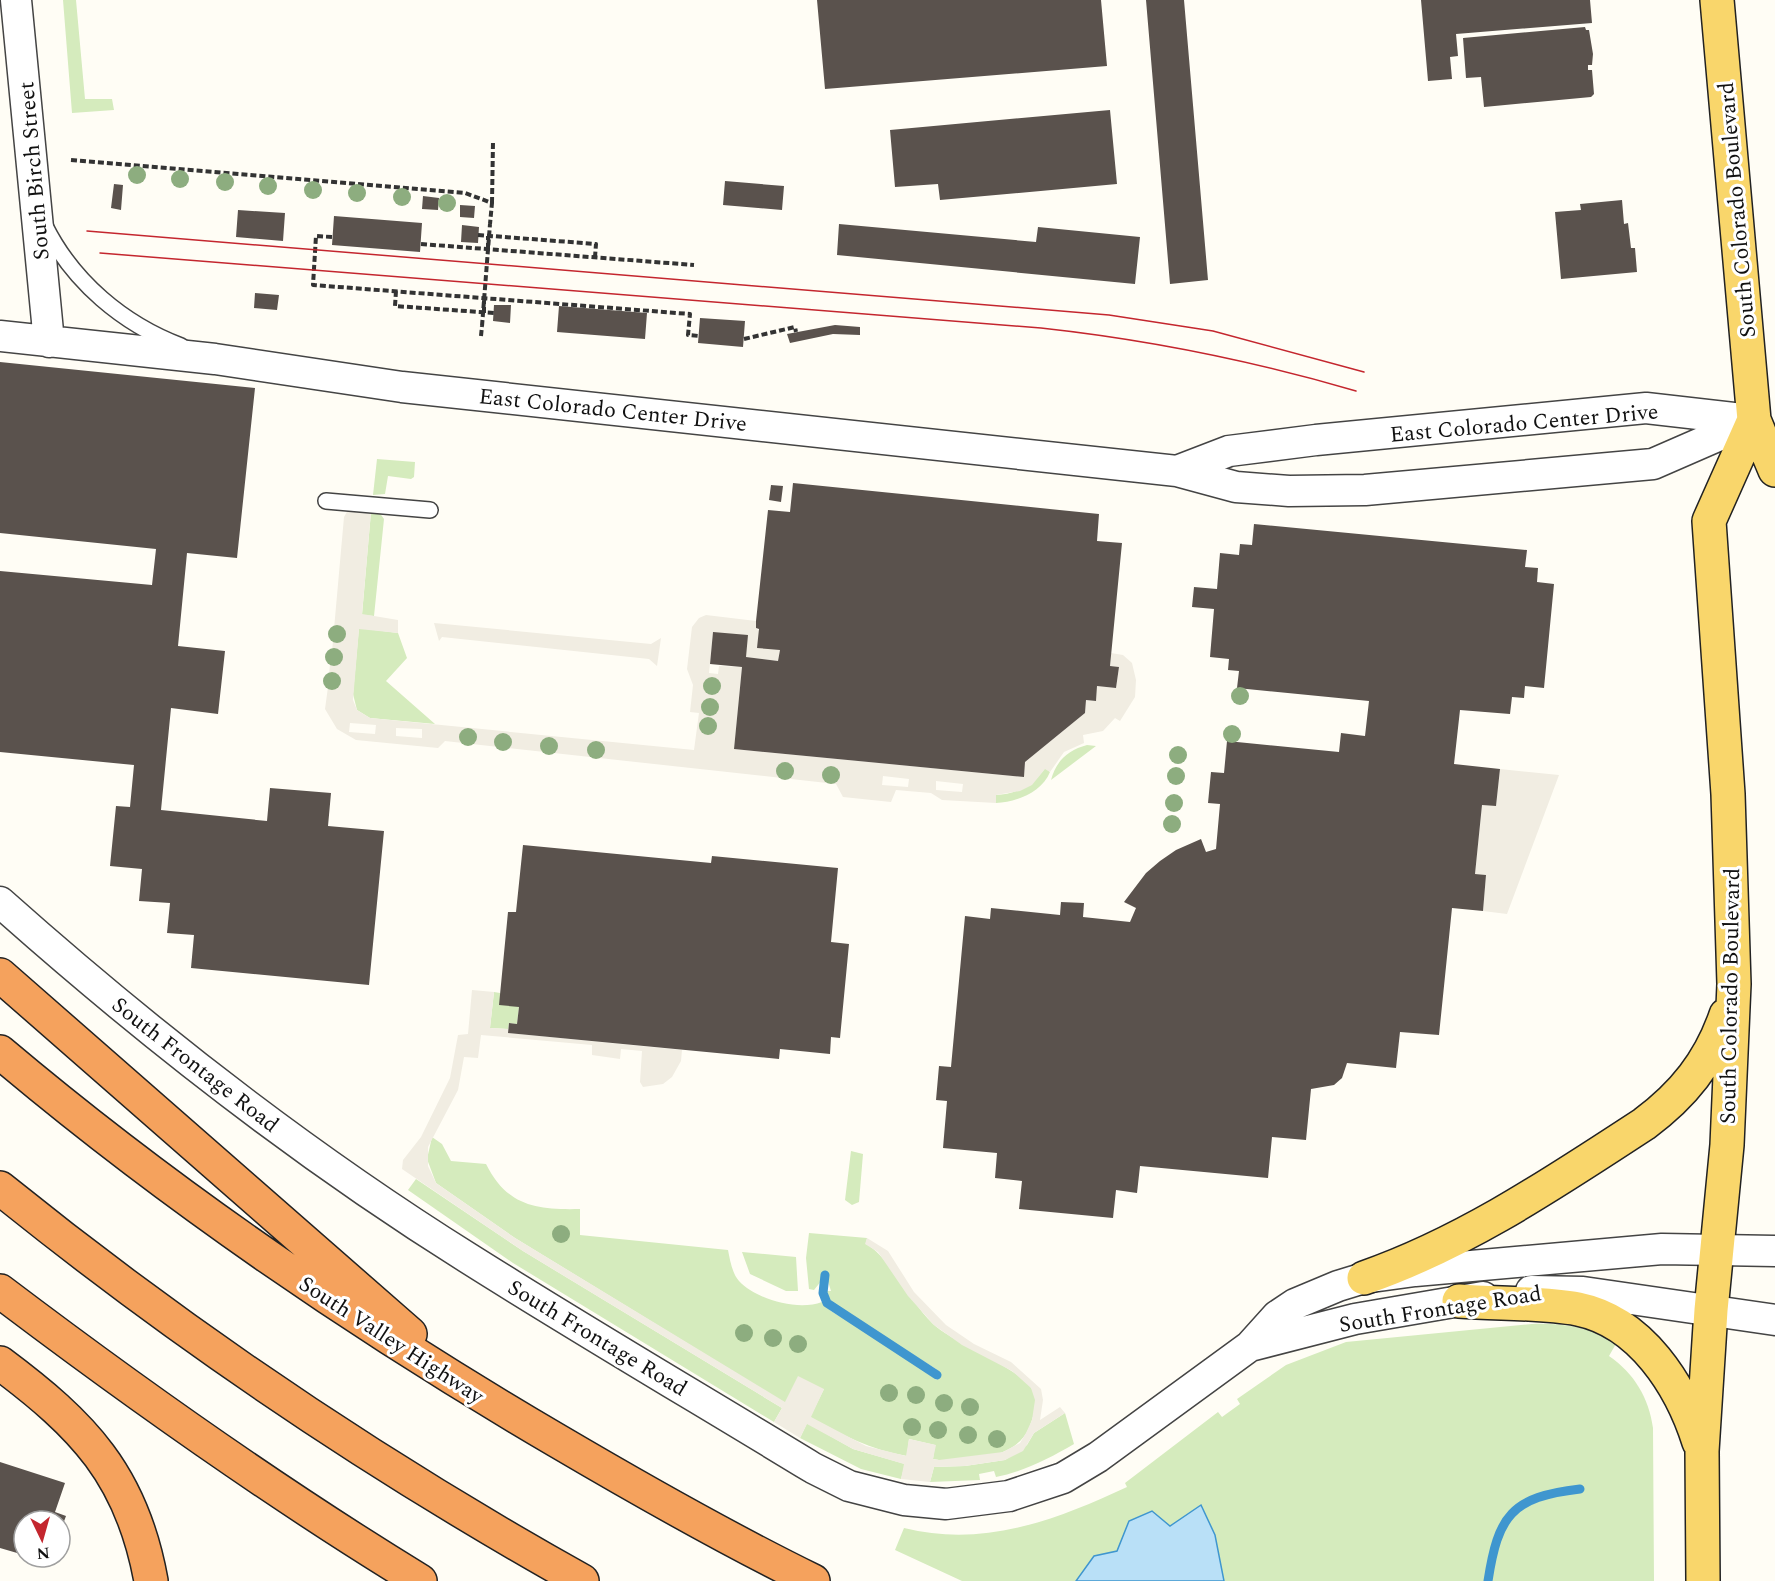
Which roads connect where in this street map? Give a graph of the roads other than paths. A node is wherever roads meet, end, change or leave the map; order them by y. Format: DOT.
graph roads {
  1 [pos="16,0"];
  2 [pos="1717,0"];
  3 [pos="36,208"];
  4 [pos="0,336"];
  5 [pos="49,342"];
  6 [pos="215,359"];
  7 [pos="1754,420"];
  8 [pos="1775,470"];
  9 [pos="1177,471"];
  10 [pos="326,501"];
  11 [pos="430,510"];
  12 [pos="0,902"];
  13 [pos="0,975"];
  14 [pos="1734,984"];
  15 [pos="0,1052"];
  16 [pos="0,1188"];
  17 [pos="1716,1251"];
  18 [pos="1775,1251"];
  19 [pos="1364,1278"];
  20 [pos="0,1291"];
  21 [pos="1460,1301"];
  22 [pos="1710,1310"];
  23 [pos="1775,1320"];
  24 [pos="1250,1346"];
  25 [pos="0,1363"];
  26 [pos="479,1395"];
  27 [pos="1701,1451"];
  28 [pos="328,1525"];
  29 [pos="151,1581"];
  30 [pos="420,1581"];
  31 [pos="432,1581"];
  32 [pos="582,1581"];
  33 [pos="813,1581"];
  34 [pos="1703,1581"];
  1 -- 3 [label="street, South Birch Street"];
  2 -- 7 [label="main road, South Colorado Boulevard"];
  3 -- 5 [label="street, South Birch Street"];
  3 -- 6 [label="lane"];
  4 -- 5 [label="street"];
  5 -- 6 [label="street, East Colorado Center Drive"];
  6 -- 9 [label="street, East Colorado Center Drive"];
  7 -- 8 [label="main road, South Colorado Boulevard"];
  7 -- 9 [label="street, East Colorado Center Drive"];
  7 -- 9 [label="street, East Colorado Center Drive"];
  7 -- 14 [label="main road, South Colorado Boulevard"];
  10 -- 11 [label="lane"];
  12 -- 24 [label="street, South Frontage Road"];
  13 -- 26 [label="highway"];
  14 -- 17 [label="main road, South Colorado Boulevard"];
  14 -- 19 [label="main road"];
  15 -- 26 [label="highway, South Valley Highway"];
  16 -- 32 [label="highway"];
  17 -- 18 [label="street, South Frontage Road"];
  17 -- 19 [label="street, South Frontage Road"];
  17 -- 22 [label="main road, South Colorado Boulevard"];
  19 -- 24 [label="street, South Frontage Road"];
  20 -- 28 [label="highway"];
  21 -- 22 [label="street, South Frontage Road"];
  21 -- 24 [label="street, South Frontage Road"];
  21 -- 27 [label="main road"];
  22 -- 23 [label="street, South Frontage Road"];
  22 -- 27 [label="main road, South Colorado Boulevard"];
  25 -- 29 [label="highway"];
  26 -- 33 [label="highway, South Valley Highway"];
  27 -- 34 [label="main road, South Colorado Boulevard"];
  28 -- 30 [label="highway"];
  28 -- 31 [label="highway"];
}
